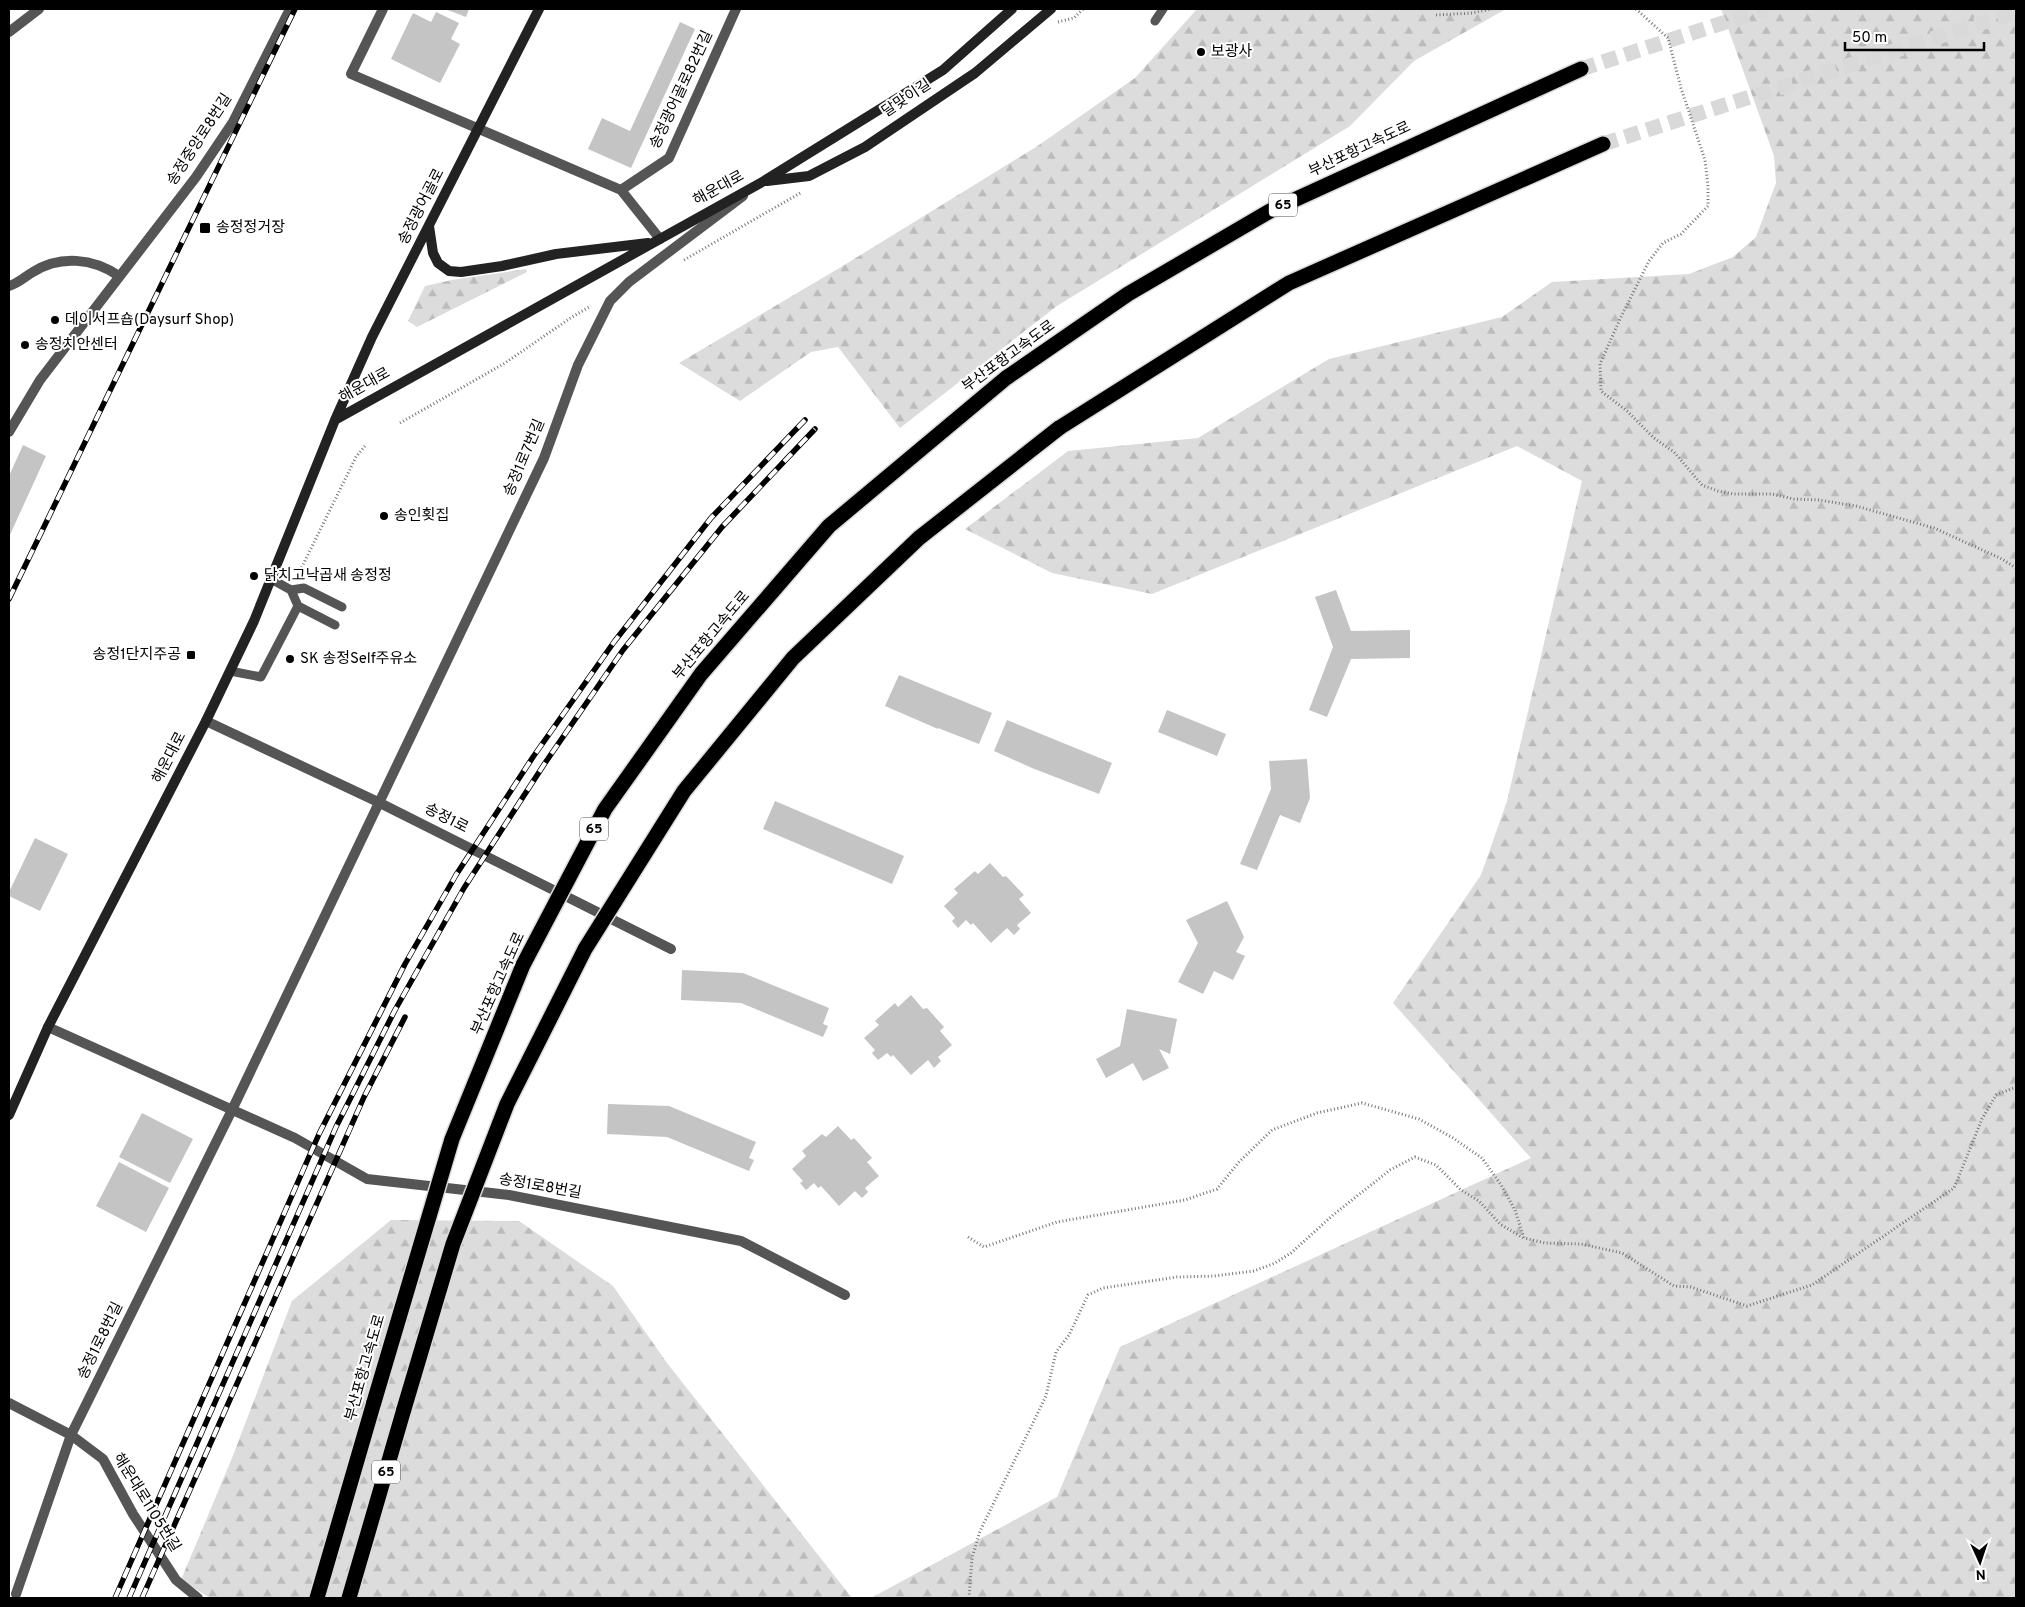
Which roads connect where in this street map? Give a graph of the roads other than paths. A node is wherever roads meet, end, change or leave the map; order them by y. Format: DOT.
graph roads {
  1 [pos="39,9"];
  2 [pos="290,9"];
  3 [pos="383,9"];
  4 [pos="539,9"];
  5 [pos="736,9"];
  6 [pos="1012,9"];
  7 [pos="1051,9"];
  8 [pos="1163,9"];
  9 [pos="1155,21"];
  10 [pos="9,32"];
  11 [pos="1581,69"];
  12 [pos="478,129"];
  13 [pos="1603,144"];
  14 [pos="764,181"];
  15 [pos="621,190"];
  16 [pos="429,226"];
  17 [pos="657,241"];
  18 [pos="118,276"];
  19 [pos="9,286"];
  20 [pos="335,420"];
  21 [pos="9,432"];
  22 [pos="271,579"];
  23 [pos="291,590"];
  24 [pos="298,606"];
  25 [pos="342,607"];
  26 [pos="335,625"];
  27 [pos="230,671"];
  28 [pos="206,721"];
  29 [pos="378,802"];
  30 [pos="671,949"];
  31 [pos="48,1027"];
  32 [pos="232,1110"];
  33 [pos="9,1115"];
  34 [pos="845,1295"];
  35 [pos="9,1403"];
  36 [pos="71,1435"];
  37 [pos="16,1594"];
  38 [pos="198,1598"];
  39 [pos="317,1598"];
  40 [pos="349,1598"];
  1 -- 10 [label="street"];
  2 -- 18 [label="street, 송정중앙로8번길"];
  3 -- 12 [label="street"];
  4 -- 12 [label="main road, 송정광어골로"];
  5 -- 15 [label="street, 송정광어골로82번길"];
  6 -- 14 [label="main road, 해운대로"];
  7 -- 14 [label="main road, 달맞이길"];
  8 -- 9 [label="lane"];
  11 -- 39 [label="highway, 부산포항고속도로 / 65, bridge"];
  12 -- 15 [label="street"];
  12 -- 16 [label="main road, 송정광어골로"];
  13 -- 40 [label="highway, 65, bridge"];
  14 -- 17 [label="main road, 해운대로"];
  14 -- 29 [label="street, 송정1로7번길"];
  15 -- 17 [label="street"];
  16 -- 17 [label="main road"];
  16 -- 20 [label="main road, 송정광어골로"];
  17 -- 20 [label="main road, 해운대로"];
  18 -- 19 [label="street"];
  18 -- 21 [label="street, 송정중앙로8번길"];
  20 -- 22 [label="main road, 해운대로"];
  22 -- 23 [label="lane"];
  22 -- 27 [label="main road, 해운대로"];
  23 -- 24 [label="lane"];
  23 -- 25 [label="lane"];
  24 -- 26 [label="lane"];
  24 -- 27 [label="lane"];
  27 -- 28 [label="main road, 해운대로"];
  28 -- 29 [label="street, 송정1로"];
  28 -- 31 [label="main road, 해운대로"];
  29 -- 30 [label="street, 송정1로"];
  29 -- 32 [label="street, 송정1로8번길"];
  31 -- 32 [label="street"];
  31 -- 33 [label="main road, 해운대로"];
  32 -- 34 [label="street, 송정1로8번길"];
  32 -- 36 [label="street, 송정1로8번길"];
  35 -- 36 [label="street, 해운대로1105번길"];
  36 -- 37 [label="street, 송정1로8번길"];
  36 -- 38 [label="street, 해운대로1105번길"];
}
